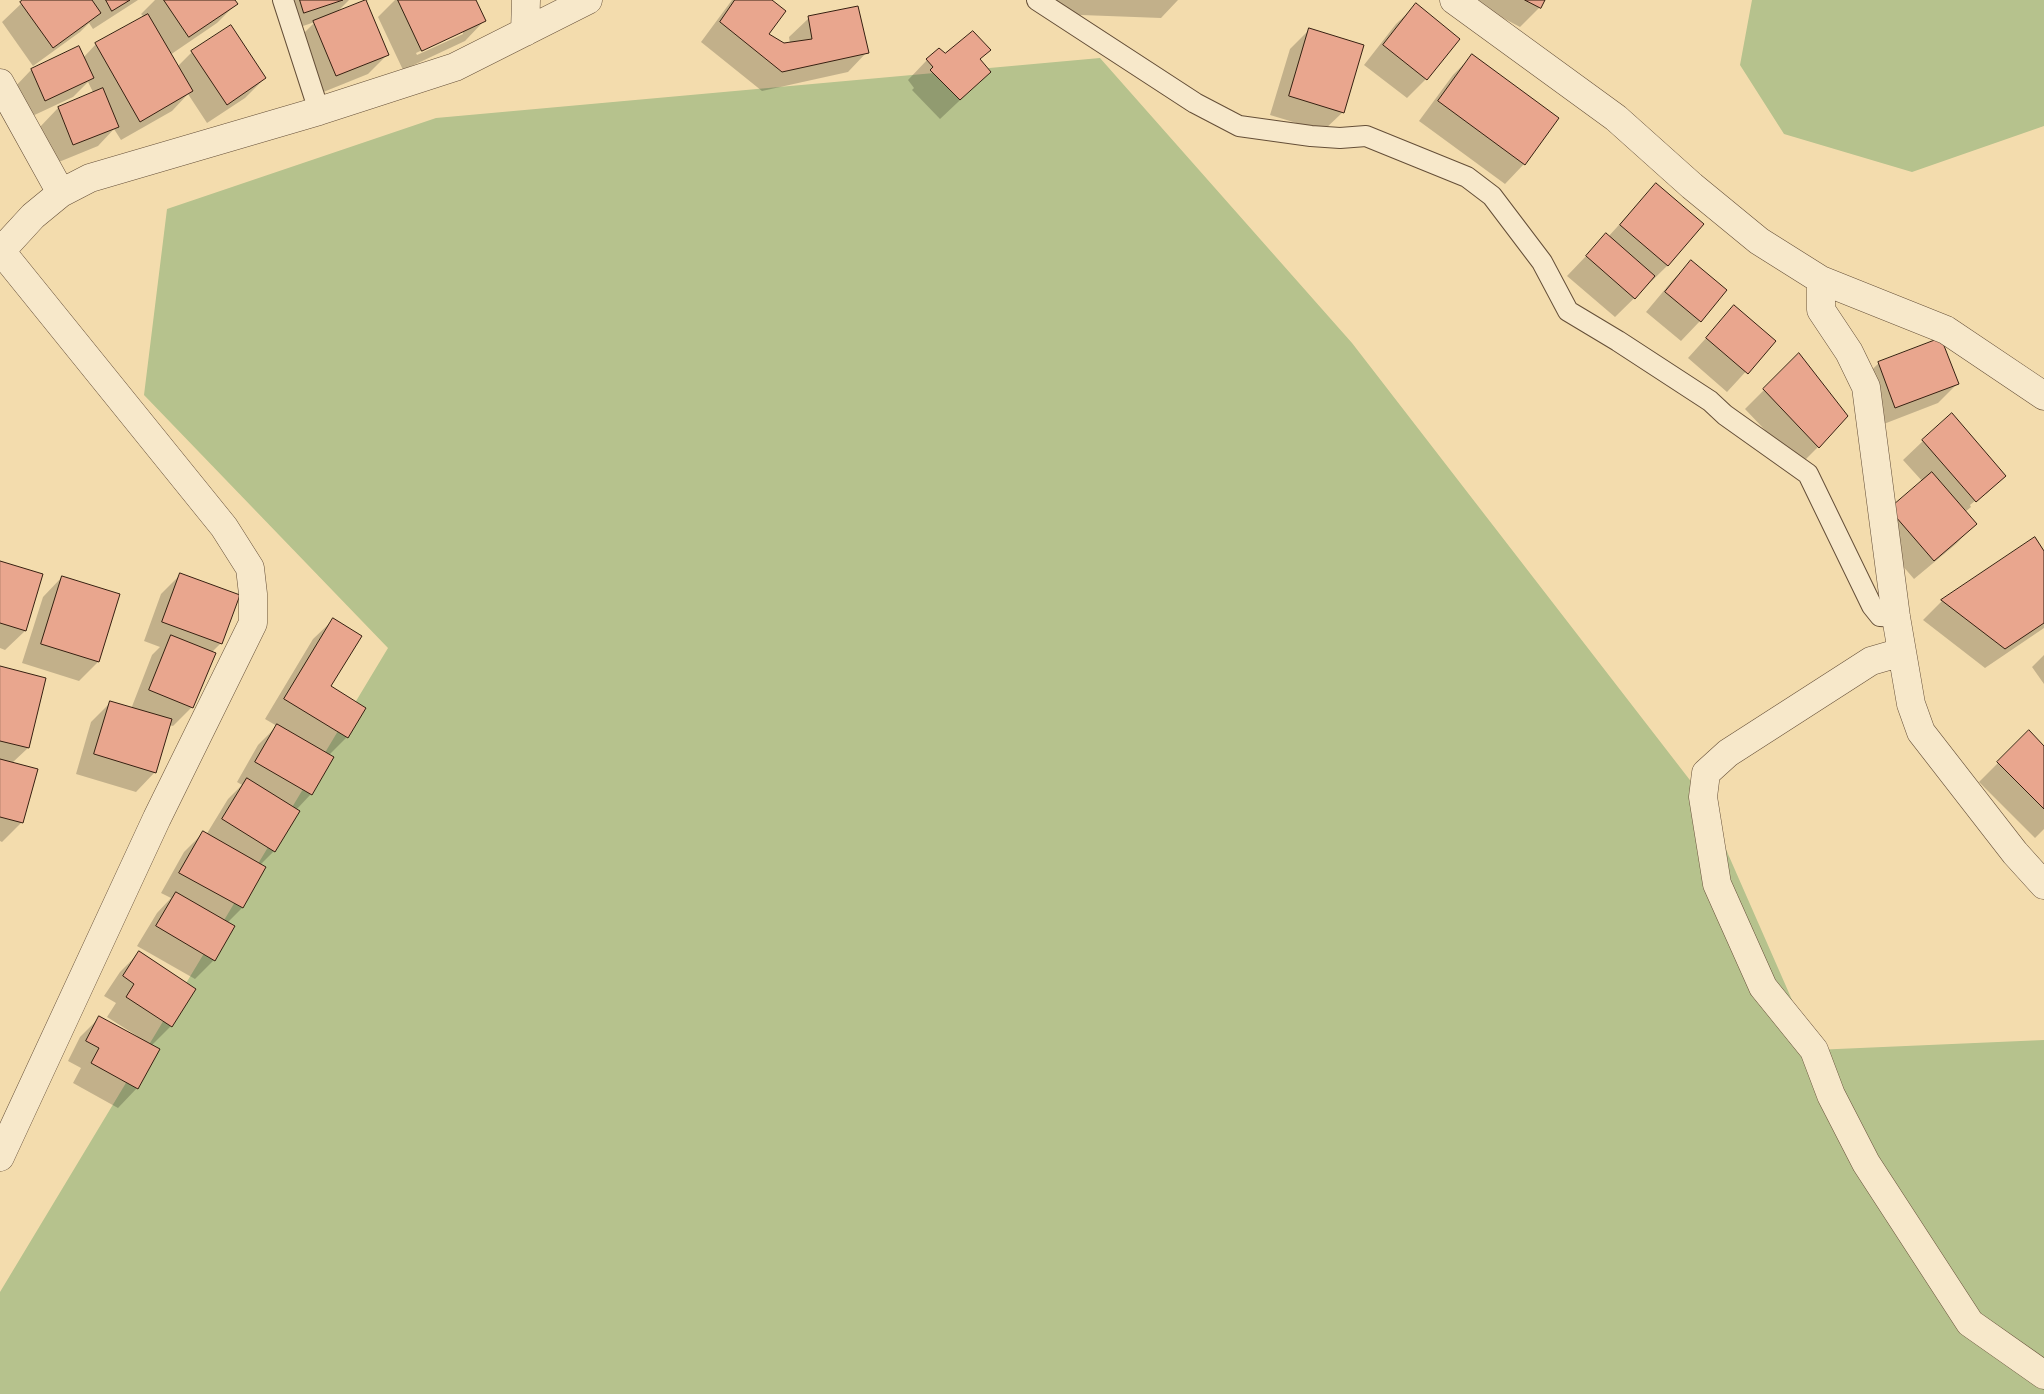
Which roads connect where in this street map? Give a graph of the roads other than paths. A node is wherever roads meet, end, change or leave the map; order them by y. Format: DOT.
graph roads {
  1 [pos="283,0"];
  2 [pos="526,0"];
  3 [pos="588,0"];
  4 [pos="1037,0"];
  5 [pos="1454,0"];
  6 [pos="525,32"];
  7 [pos="0,83"];
  8 [pos="319,111"];
  9 [pos="61,193"];
  10 [pos="0,251"];
  11 [pos="1821,280"];
  12 [pos="2044,396"];
  13 [pos="1896,617"];
  14 [pos="1902,652"];
  15 [pos="2044,885"];
  16 [pos="0,1157"];
  17 [pos="2044,1376"];
  1 -- 8 [label="lane"];
  2 -- 6 [label="street"];
  3 -- 6 [label="street"];
  4 -- 13 [label="lane"];
  5 -- 11 [label="street"];
  6 -- 8 [label="street"];
  7 -- 9 [label="street"];
  8 -- 9 [label="street"];
  9 -- 10 [label="street"];
  10 -- 16 [label="street"];
  11 -- 12 [label="street"];
  11 -- 13 [label="street"];
  13 -- 14 [label="street"];
  14 -- 15 [label="street"];
  14 -- 17 [label="street"];
}
